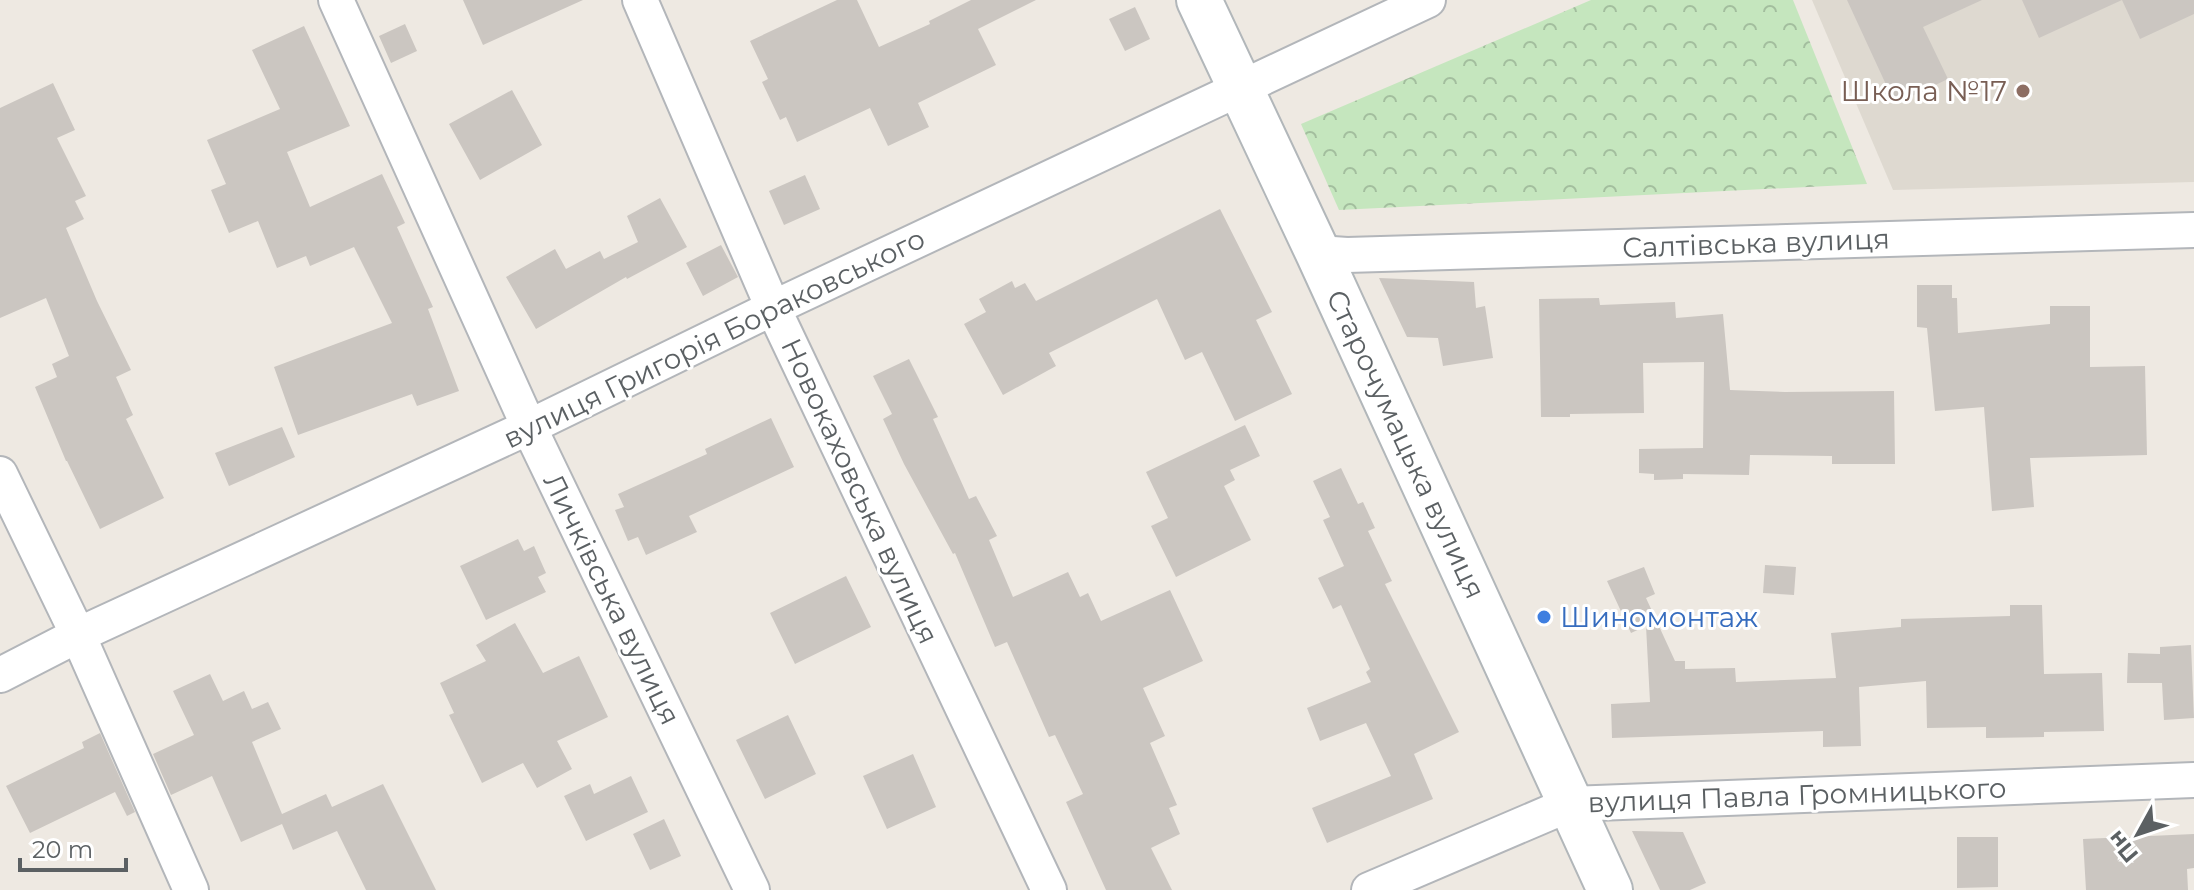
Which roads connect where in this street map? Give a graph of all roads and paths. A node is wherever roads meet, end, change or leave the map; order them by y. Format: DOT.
graph roads {
  1 [pos="336,0"];
  2 [pos="640,0"];
  3 [pos="1199,0"];
  4 [pos="1428,0"];
  5 [pos="1240,87"];
  6 [pos="2194,230"];
  7 [pos="1318,253"];
  8 [pos="773,308"];
  9 [pos="529,427"];
  10 [pos="0,474"];
  11 [pos="78,635"];
  12 [pos="0,675"];
  13 [pos="2194,780"];
  14 [pos="1570,804"];
  15 [pos="191,890"];
  16 [pos="752,890"];
  17 [pos="1049,890"];
  18 [pos="1369,890"];
  19 [pos="1610,890"];
  1 -- 9 [label="street, Личківська вулиця"];
  2 -- 8 [label="street, Новокаховська вулиця"];
  3 -- 5 [label="street, Старочумацька вулиця"];
  4 -- 5 [label="street, вулиця Григорія Бораковського"];
  5 -- 7 [label="street, Старочумацька вулиця"];
  5 -- 8 [label="street, вулиця Григорія Бораковського"];
  6 -- 7 [label="street, Салтівська вулиця"];
  7 -- 14 [label="street, Старочумацька вулиця"];
  8 -- 9 [label="street, вулиця Григорія Бораковського"];
  8 -- 17 [label="street, Новокаховська вулиця"];
  9 -- 11 [label="street, вулиця Григорія Бораковського"];
  9 -- 16 [label="street, Личківська вулиця"];
  10 -- 11 [label="street"];
  11 -- 12 [label="street, вулиця Григорія Бораковського"];
  11 -- 15 [label="street"];
  13 -- 14 [label="street, вулиця Павла Громницького"];
  14 -- 18 [label="street, вулиця Павла Громницького"];
  14 -- 19 [label="street, Старочумацька вулиця"];
}
